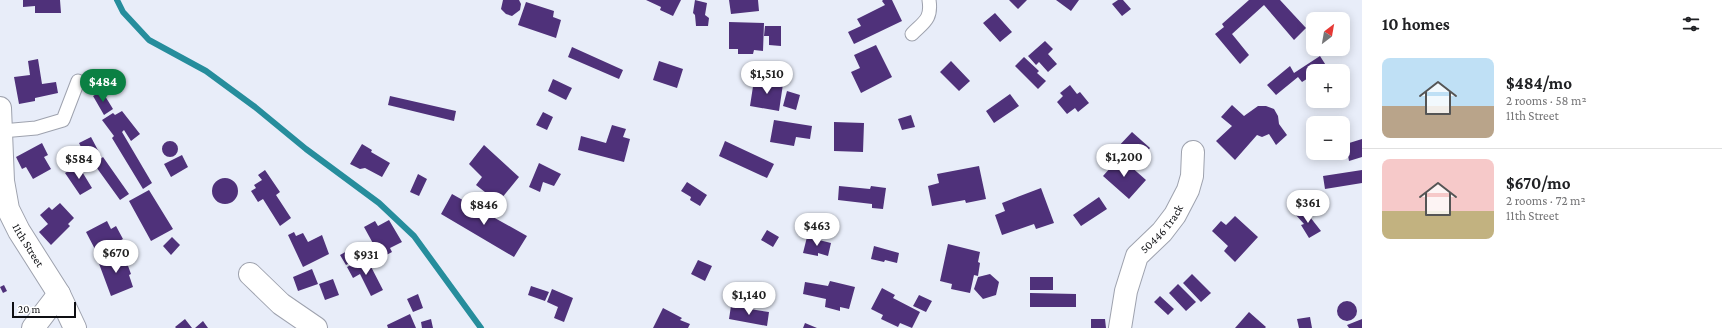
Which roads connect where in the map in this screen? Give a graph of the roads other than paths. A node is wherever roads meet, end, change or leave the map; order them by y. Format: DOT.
graph roads {
  1 [pos="929,0"];
  2 [pos="912,34"];
  3 [pos="78,81"];
  4 [pos="0,108"];
  5 [pos="2,131"];
  6 [pos="1193,152"];
  7 [pos="250,274"];
  8 [pos="59,294"];
  9 [pos="33,328"];
  10 [pos="75,328"];
  11 [pos="316,328"];
  12 [pos="1120,328"];
  1 -- 2 [label="lane"];
  3 -- 5 [label="lane"];
  4 -- 5 [label="street, 11th Street"];
  5 -- 8 [label="street, 11th Street"];
  6 -- 12 [label="street, 50446 Track"];
  7 -- 11 [label="street"];
  8 -- 9 [label="street"];
  8 -- 10 [label="street, 11th Street"];
}
